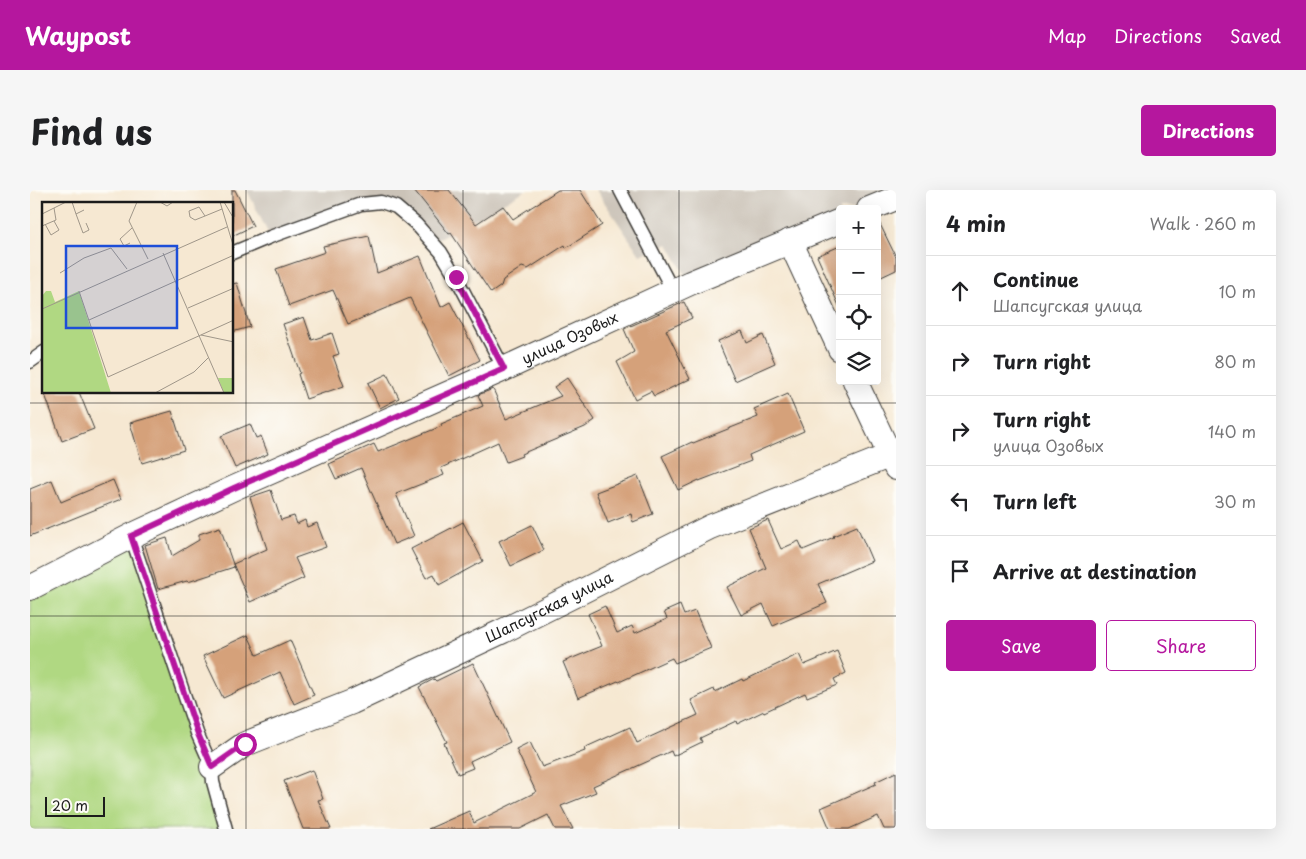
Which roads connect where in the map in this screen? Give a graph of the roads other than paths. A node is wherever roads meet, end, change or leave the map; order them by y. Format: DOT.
graph roads {
  1 [pos="620,190"];
  2 [pos="896,198"];
  3 [pos="879,205"];
  4 [pos="836,223"];
  5 [pos="790,241"];
  6 [pos="234,252"];
  7 [pos="673,290"];
  8 [pos="836,340"];
  9 [pos="42,353"];
  10 [pos="30,362"];
  11 [pos="504,369"];
  12 [pos="857,385"];
  13 [pos="894,459"];
  14 [pos="131,536"];
  15 [pos="30,588"];
  16 [pos="212,767"];
  17 [pos="226,829"];
  1 -- 7 [label="lane"];
  2 -- 3 [label="street"];
  4 -- 5 [label="street, улица Озовых"];
  5 -- 7 [label="street, улица Озовых"];
  5 -- 8 [label="street"];
  6 -- 11 [label="lane"];
  7 -- 11 [label="street, улица Озовых"];
  9 -- 10 [label="lane"];
  11 -- 14 [label="street, улица Озовых"];
  12 -- 13 [label="street"];
  13 -- 16 [label="street, Шапсугская улица"];
  14 -- 15 [label="street, улица Озовых"];
  14 -- 16 [label="lane"];
  16 -- 17 [label="lane"];
}
